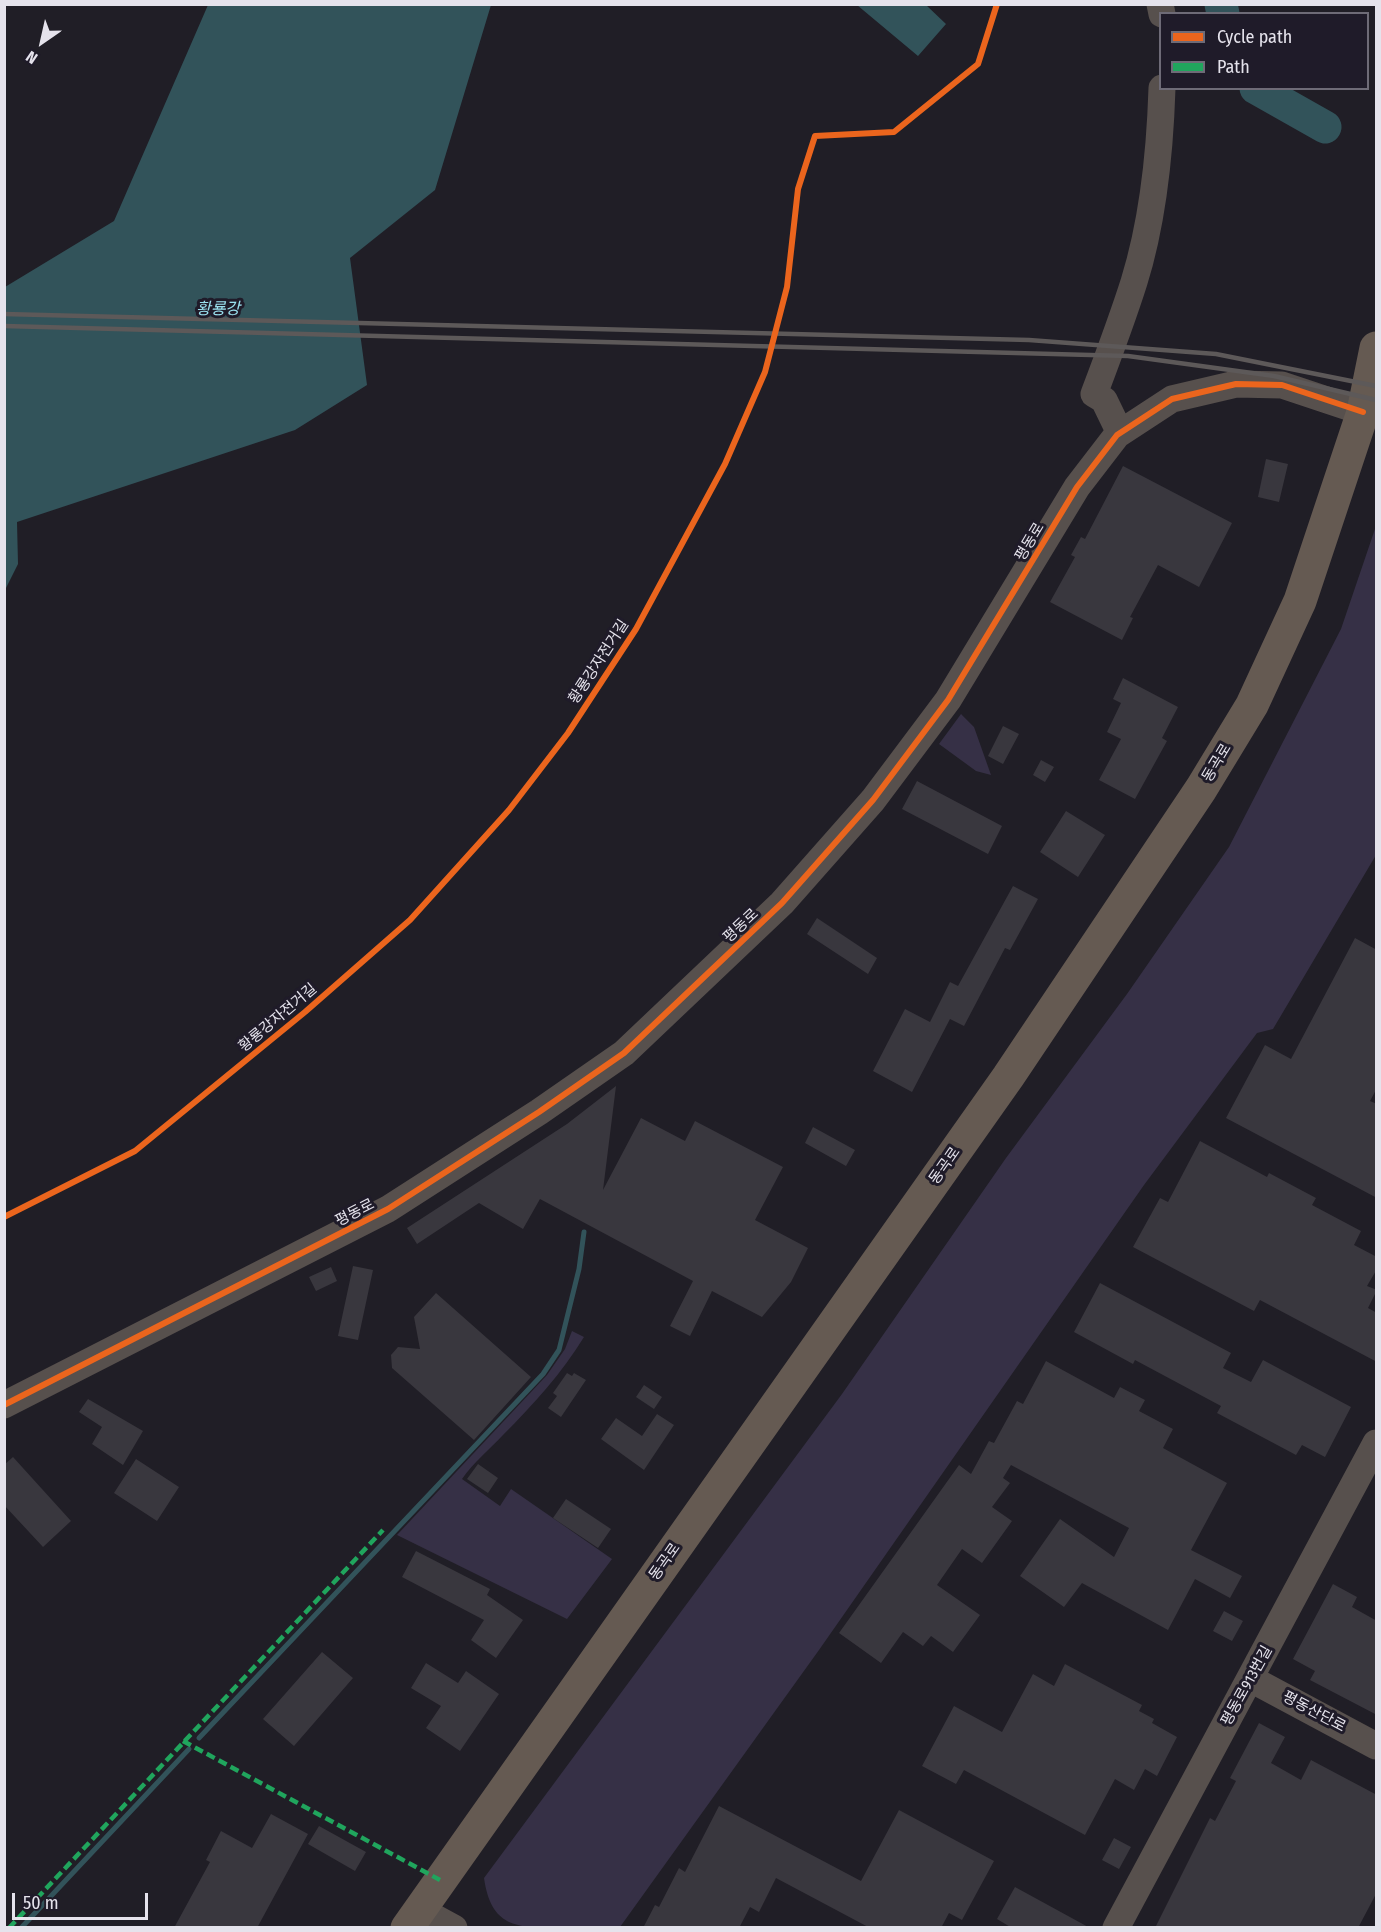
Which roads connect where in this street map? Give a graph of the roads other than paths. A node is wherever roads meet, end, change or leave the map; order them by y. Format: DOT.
graph roads {
  1 [pos="1162,90"];
  2 [pos="1377,348"];
  3 [pos="1370,415"];
  4 [pos="1120,433"];
  5 [pos="4,1405"];
  6 [pos="1377,1443"];
  7 [pos="1251,1679"];
  8 [pos="1377,1746"];
  9 [pos="413,1918"];
  10 [pos="454,1928"];
  11 [pos="1116,1928"];
  1 -- 4 [label="street"];
  2 -- 3 [label="main road, 동곡로"];
  3 -- 4 [label="street, 평동로"];
  3 -- 9 [label="main road, 동곡로"];
  4 -- 5 [label="street, 평동로"];
  6 -- 7 [label="street, 평동로913번길"];
  7 -- 8 [label="street, 평동산단로"];
  7 -- 11 [label="street, 평동로913번길"];
  9 -- 10 [label="street"];
}
